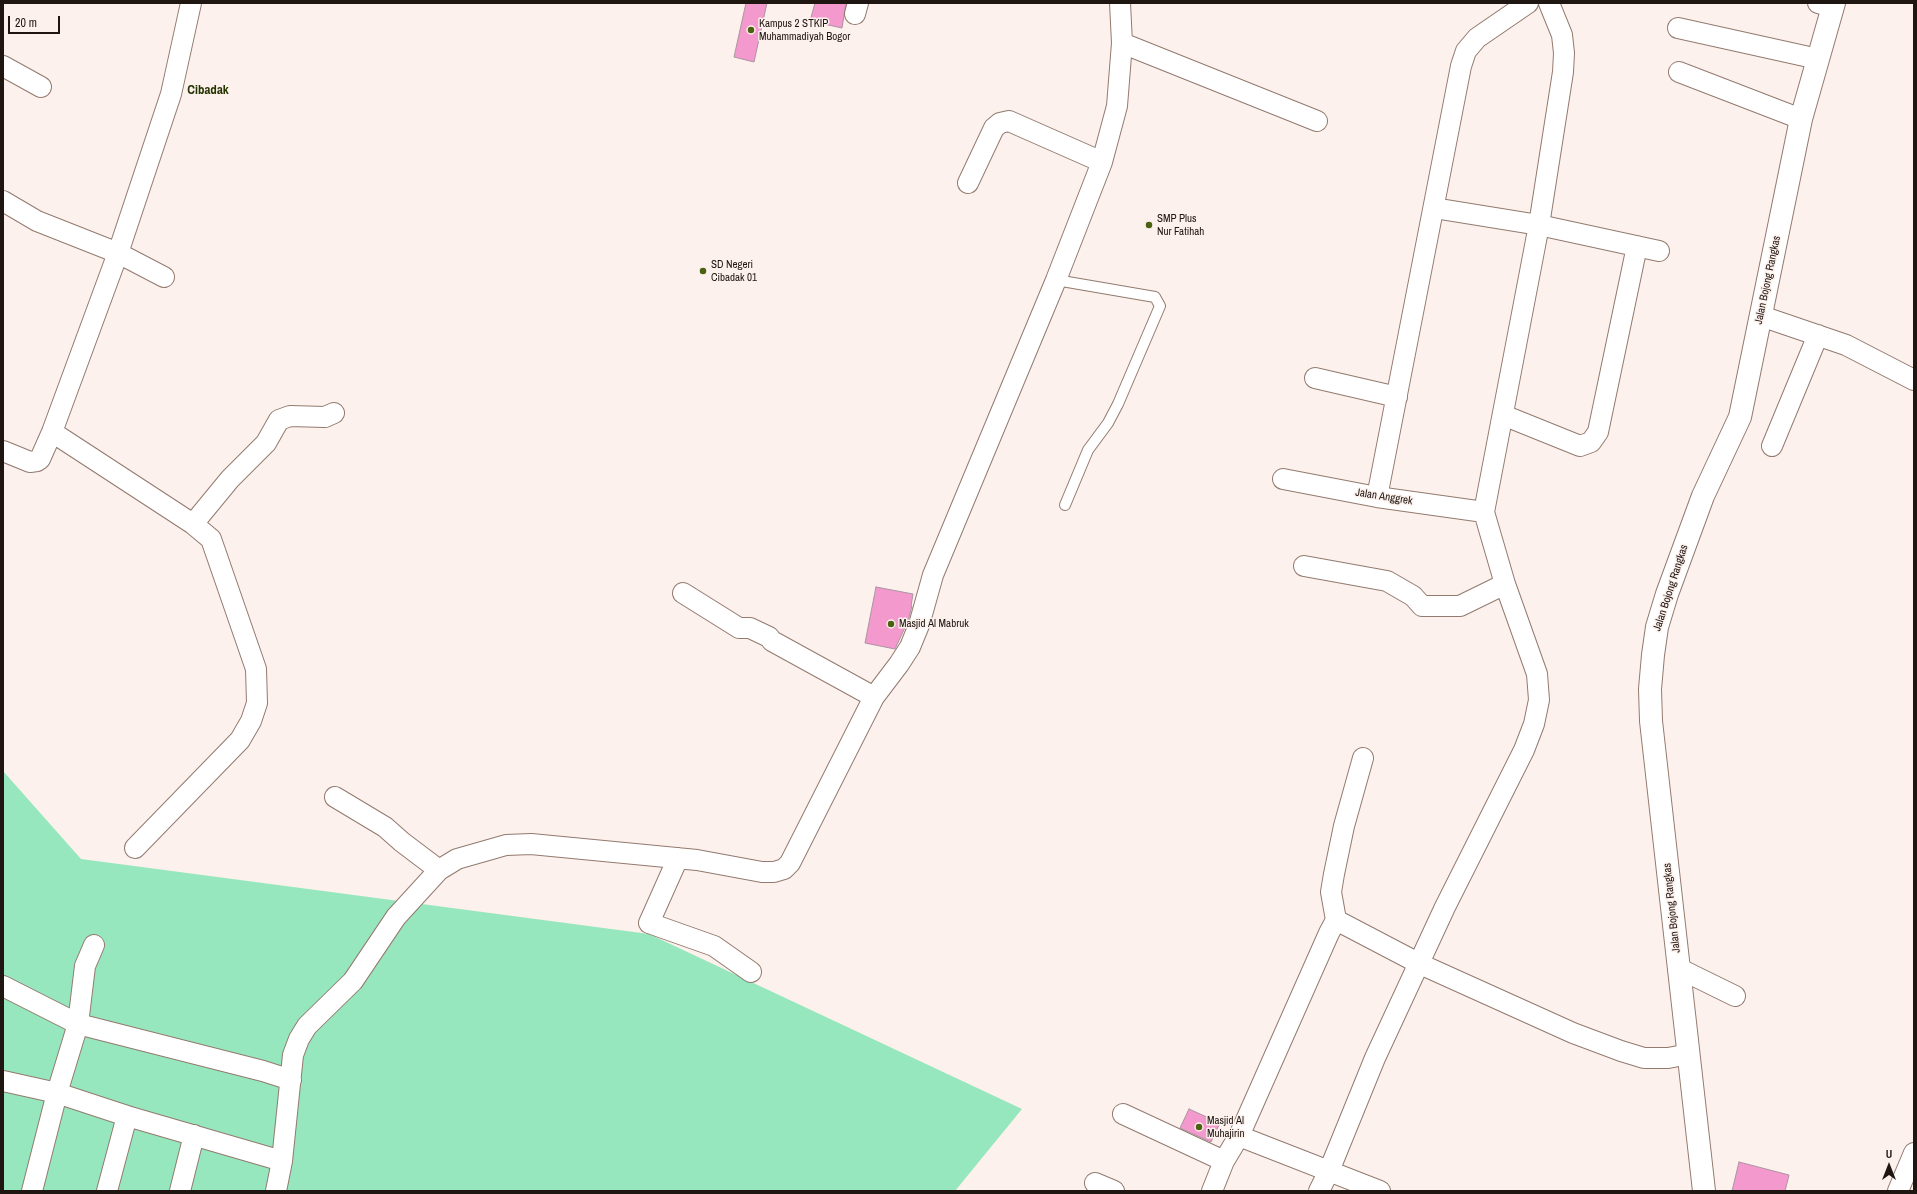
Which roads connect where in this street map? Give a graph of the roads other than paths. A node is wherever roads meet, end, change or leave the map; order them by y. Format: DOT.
graph roads {
  1 [pos="191,3"];
  2 [pos="1120,3"];
  3 [pos="1528,3"];
  4 [pos="1549,3"];
  5 [pos="1828,4"];
  6 [pos="1678,28"];
  7 [pos="1122,44"];
  8 [pos="1818,59"];
  9 [pos="3,66"];
  10 [pos="1680,72"];
  11 [pos="41,87"];
  12 [pos="1801,119"];
  13 [pos="1317,120"];
  14 [pos="1102,162"];
  15 [pos="968,183"];
  16 [pos="3,201"];
  17 [pos="1434,208"];
  18 [pos="1539,225"];
  19 [pos="1637,246"];
  20 [pos="1659,251"];
  21 [pos="118,253"];
  22 [pos="164,277"];
  23 [pos="1056,280"];
  24 [pos="1761,316"];
  25 [pos="1818,336"];
  26 [pos="1315,378"];
  27 [pos="1914,380"];
  28 [pos="1397,397"];
  29 [pos="334,413"];
  30 [pos="1503,415"];
  31 [pos="52,432"];
  32 [pos="1772,446"];
  33 [pos="3,451"];
  34 [pos="1284,478"];
  35 [pos="1377,497"];
  36 [pos="1064,505"];
  37 [pos="1484,512"];
  38 [pos="193,524"];
  39 [pos="1304,566"];
  40 [pos="1505,584"];
  41 [pos="682,593"];
  42 [pos="874,697"];
  43 [pos="1363,758"];
  44 [pos="335,796"];
  45 [pos="135,848"];
  46 [pos="678,858"];
  47 [pos="439,870"];
  48 [pos="1336,920"];
  49 [pos="94,945"];
  50 [pos="1420,964"];
  51 [pos="1678,968"];
  52 [pos="751,972"];
  53 [pos="3,986"];
  54 [pos="1735,996"];
  55 [pos="78,1024"];
  56 [pos="1690,1054"];
  57 [pos="291,1080"];
  58 [pos="3,1081"];
  59 [pos="57,1093"];
  60 [pos="1123,1114"];
  61 [pos="127,1116"];
  62 [pos="194,1135"];
  63 [pos="1239,1136"];
  64 [pos="1914,1154"];
  65 [pos="282,1161"];
  66 [pos="1224,1161"];
  67 [pos="1329,1171"];
  68 [pos="1095,1183"];
  69 [pos="32,1191"];
  70 [pos="107,1191"];
  71 [pos="180,1191"];
  72 [pos="276,1191"];
  73 [pos="1114,1191"];
  74 [pos="1212,1191"];
  75 [pos="1319,1191"];
  76 [pos="1380,1191"];
  77 [pos="1704,1191"];
  78 [pos="1898,1191"];
  1 -- 21 [label="street"];
  2 -- 7 [label="street"];
  3 -- 17 [label="street"];
  4 -- 18 [label="street"];
  5 -- 8 [label="main road, Jalan Bojong Rangkas"];
  6 -- 8 [label="street"];
  7 -- 13 [label="street"];
  7 -- 14 [label="street"];
  8 -- 12 [label="main road, Jalan Bojong Rangkas"];
  9 -- 11 [label="street"];
  10 -- 12 [label="street"];
  12 -- 24 [label="main road, Jalan Bojong Rangkas"];
  14 -- 15 [label="street"];
  14 -- 23 [label="street"];
  16 -- 21 [label="street"];
  17 -- 18 [label="street"];
  17 -- 28 [label="street"];
  18 -- 19 [label="street"];
  18 -- 30 [label="street"];
  19 -- 20 [label="street"];
  19 -- 30 [label="street"];
  21 -- 22 [label="street"];
  21 -- 31 [label="street"];
  23 -- 36 [label="lane"];
  23 -- 42 [label="street"];
  24 -- 25 [label="street"];
  24 -- 51 [label="main road, Jalan Bojong Rangkas"];
  25 -- 27 [label="street"];
  25 -- 32 [label="street"];
  26 -- 28 [label="street"];
  28 -- 35 [label="street"];
  29 -- 38 [label="street"];
  30 -- 37 [label="street"];
  31 -- 33 [label="street"];
  31 -- 38 [label="street"];
  34 -- 35 [label="street, Jalan Anggrek"];
  35 -- 37 [label="street, Jalan Anggrek"];
  37 -- 40 [label="street"];
  38 -- 45 [label="street"];
  39 -- 40 [label="street"];
  40 -- 50 [label="street"];
  41 -- 42 [label="street"];
  42 -- 46 [label="street"];
  43 -- 48 [label="street"];
  44 -- 47 [label="street"];
  46 -- 47 [label="street"];
  46 -- 52 [label="street"];
  47 -- 57 [label="street"];
  48 -- 50 [label="street"];
  48 -- 63 [label="street"];
  49 -- 55 [label="street"];
  50 -- 56 [label="street"];
  50 -- 67 [label="street"];
  51 -- 54 [label="street"];
  51 -- 56 [label="main road, Jalan Bojong Rangkas"];
  53 -- 55 [label="street"];
  55 -- 57 [label="street"];
  55 -- 59 [label="street"];
  56 -- 77 [label="main road, Jalan Bojong Rangkas"];
  57 -- 65 [label="street"];
  58 -- 59 [label="street"];
  59 -- 61 [label="street"];
  59 -- 69 [label="street"];
  60 -- 66 [label="street"];
  61 -- 62 [label="street"];
  61 -- 70 [label="street"];
  62 -- 65 [label="street"];
  62 -- 71 [label="street"];
  63 -- 66 [label="street"];
  63 -- 67 [label="street"];
  64 -- 78 [label="street"];
  65 -- 72 [label="street"];
  66 -- 74 [label="street"];
  67 -- 75 [label="street"];
  67 -- 76 [label="street"];
  68 -- 73 [label="street"];
}
